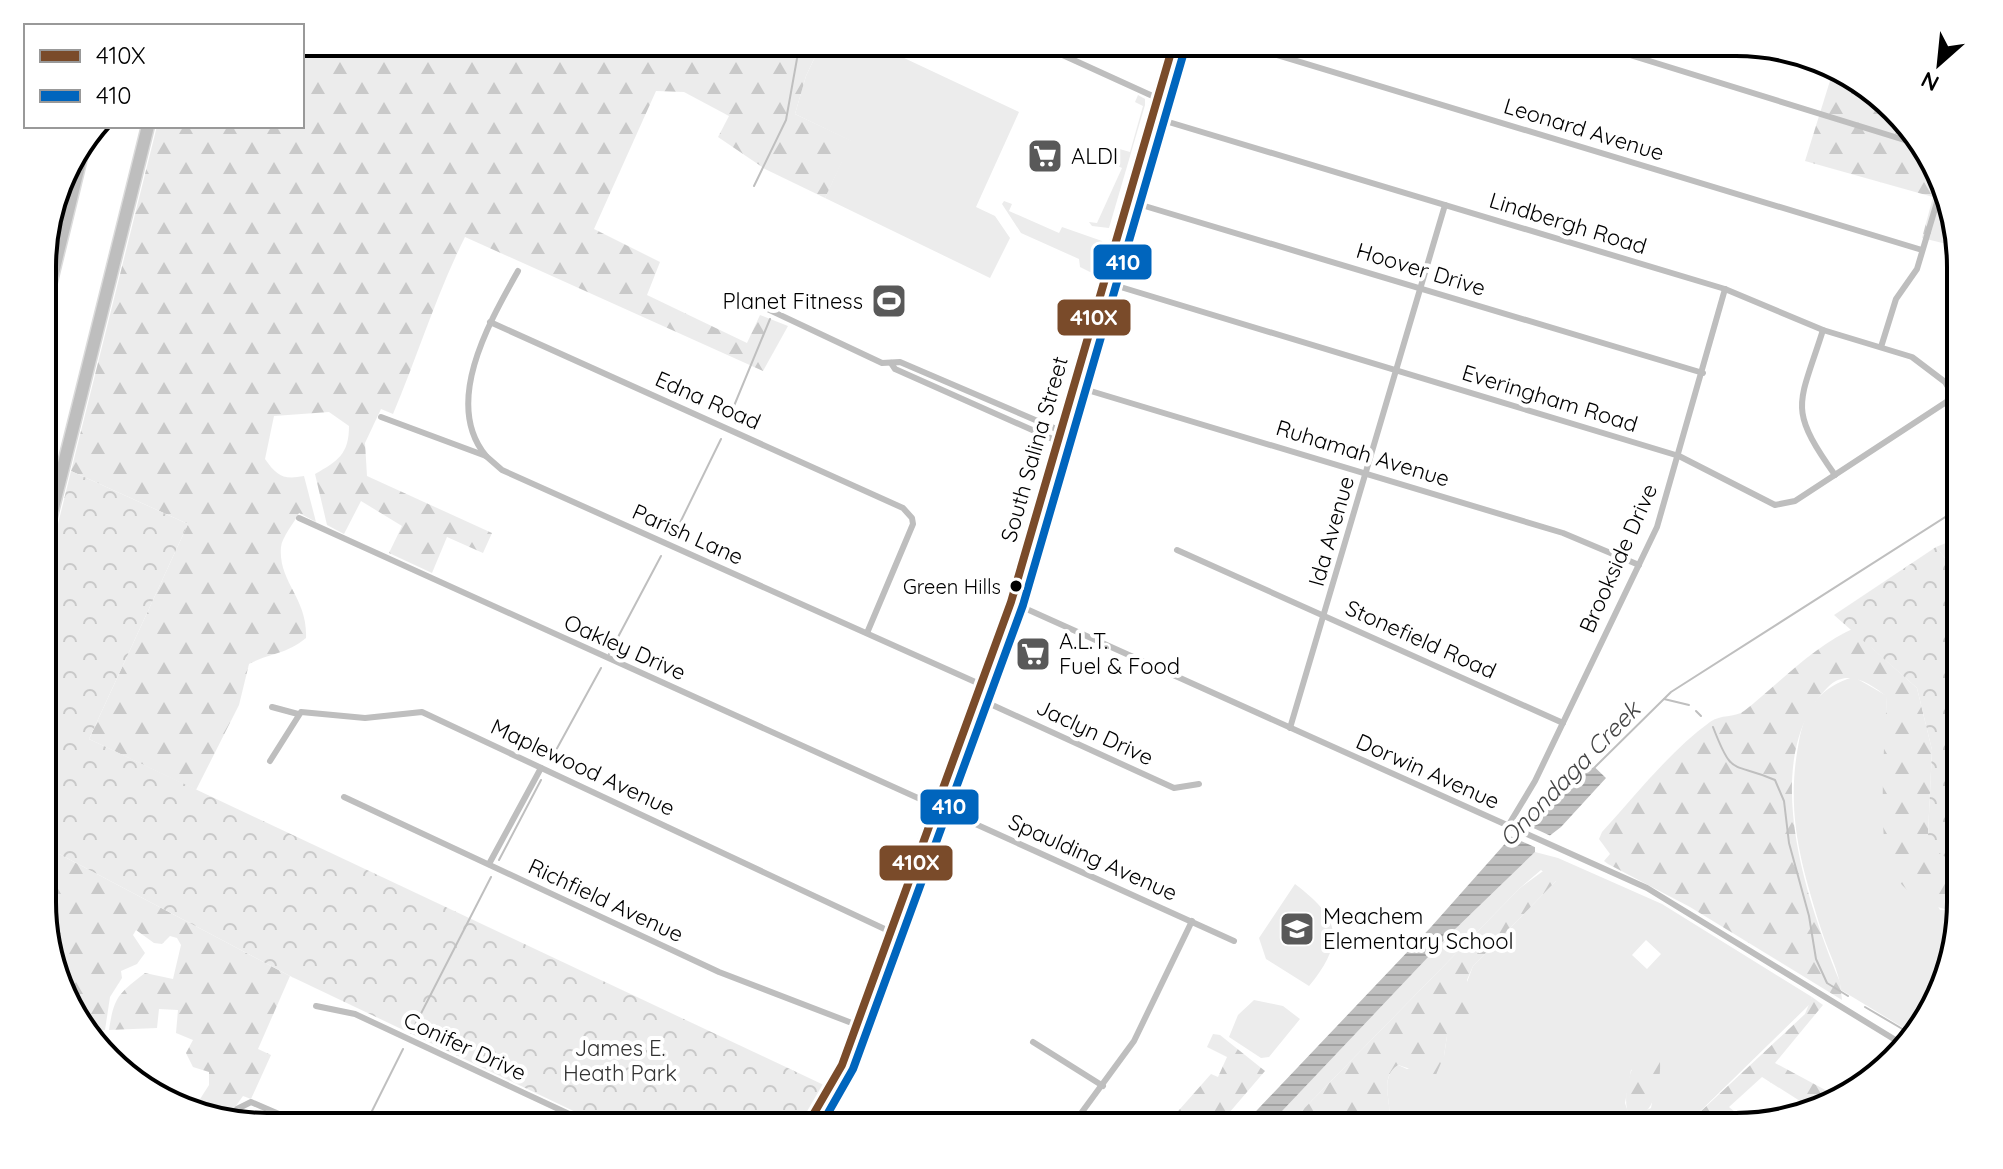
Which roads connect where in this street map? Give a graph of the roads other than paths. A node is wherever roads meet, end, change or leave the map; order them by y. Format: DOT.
graph roads {
  1 [pos="1065,56"];
  2 [pos="1170,56"];
  3 [pos="1280,56"];
  4 [pos="1633,56"];
  5 [pos="1157,98"];
  6 [pos="1152,117"];
  7 [pos="148,128"];
  8 [pos="1903,140"];
  9 [pos="76,179"];
  10 [pos="1128,201"];
  11 [pos="1937,202"];
  12 [pos="1445,205"];
  13 [pos="1922,250"];
  14 [pos="57,258"];
  15 [pos="518,271"];
  16 [pos="1104,282"];
  17 [pos="1420,287"];
  18 [pos="1725,289"];
  19 [pos="763,307"];
  20 [pos="490,322"];
  21 [pos="1823,330"];
  22 [pos="1881,347"];
  23 [pos="1395,370"];
  24 [pos="1703,373"];
  25 [pos="1947,384"];
  26 [pos="1074,386"];
  27 [pos="1947,402"];
  28 [pos="381,417"];
  29 [pos="1059,436"];
  30 [pos="486,456"];
  31 [pos="1679,456"];
  32 [pos="1366,473"];
  33 [pos="1835,475"];
  34 [pos="56,496"];
  35 [pos="299,518"];
  36 [pos="1177,550"];
  37 [pos="1639,565"];
  38 [pos="1011,602"];
  39 [pos="1325,616"];
  40 [pos="867,633"];
  41 [pos="982,685"];
  42 [pos="977,698"];
  43 [pos="272,707"];
  44 [pos="298,714"];
  45 [pos="1563,723"];
  46 [pos="1290,728"];
  47 [pos="270,761"];
  48 [pos="541,768"];
  49 [pos="1199,784"];
  50 [pos="344,797"];
  51 [pos="937,807"];
  52 [pos="1508,826"];
  53 [pos="489,864"];
  54 [pos="1192,921"];
  55 [pos="891,932"];
  56 [pos="1234,941"];
  57 [pos="316,1006"];
  58 [pos="857,1025"];
  59 [pos="1895,1040"];
  60 [pos="1033,1042"];
  61 [pos="1103,1086"];
  62 [pos="237,1111"];
  63 [pos="278,1113"];
  64 [pos="567,1113"];
  65 [pos="815,1113"];
  66 [pos="1082,1113"];
  1 -- 5 [label="street"];
  2 -- 5 [label="main road, South Salina Street"];
  3 -- 13 [label="street, Leonard Avenue"];
  4 -- 8 [label="street"];
  5 -- 6 [label="main road, South Salina Street"];
  6 -- 10 [label="main road, South Salina Street"];
  6 -- 12 [label="street, Lindbergh Road"];
  7 -- 34 [label="highway"];
  9 -- 14 [label="highway"];
  10 -- 16 [label="main road, South Salina Street"];
  10 -- 17 [label="street, Hoover Drive"];
  11 -- 13 [label="street"];
  12 -- 17 [label="street, Ida Avenue"];
  12 -- 18 [label="street, Lindbergh Road"];
  13 -- 22 [label="street"];
  15 -- 20 [label="street"];
  16 -- 23 [label="street, Everingham Road"];
  16 -- 26 [label="main road, South Salina Street"];
  17 -- 23 [label="street, Ida Avenue"];
  17 -- 24 [label="street, Hoover Drive"];
  18 -- 21 [label="street, Lindbergh Road"];
  18 -- 24 [label="street, Brookside Drive"];
  19 -- 29 [label="street"];
  20 -- 30 [label="street"];
  20 -- 40 [label="street, Edna Road"];
  21 -- 22 [label="street, Lindbergh Road"];
  21 -- 33 [label="street"];
  22 -- 25 [label="street, Lindbergh Road"];
  23 -- 31 [label="street, Everingham Road"];
  23 -- 32 [label="street, Ida Avenue"];
  24 -- 31 [label="street, Brookside Drive"];
  26 -- 29 [label="main road, South Salina Street"];
  26 -- 32 [label="street, Ruhamah Avenue"];
  27 -- 33 [label="street, Everingham Road"];
  28 -- 30 [label="street, Parish Lane"];
  29 -- 38 [label="main road, South Salina Street"];
  30 -- 40 [label="street, Parish Lane"];
  31 -- 33 [label="street, Everingham Road"];
  31 -- 37 [label="street, Brookside Drive"];
  32 -- 37 [label="street, Ruhamah Avenue"];
  32 -- 39 [label="street, Ida Avenue"];
  35 -- 51 [label="street, Oakley Drive"];
  36 -- 39 [label="street, Stonefield Road"];
  37 -- 45 [label="street, Brookside Drive"];
  38 -- 41 [label="main road, South Salina Street"];
  38 -- 46 [label="street, Dorwin Avenue"];
  39 -- 45 [label="street, Stonefield Road"];
  39 -- 46 [label="street, Ida Avenue"];
  40 -- 41 [label="street, Parish Lane"];
  41 -- 42 [label="main road, South Salina Street"];
  42 -- 49 [label="street, Jaclyn Drive"];
  42 -- 51 [label="main road, South Salina Street"];
  43 -- 44 [label="street, Maplewood Avenue"];
  44 -- 47 [label="street"];
  44 -- 48 [label="street, Maplewood Avenue"];
  45 -- 52 [label="street, Brookside Drive"];
  46 -- 52 [label="street, Dorwin Avenue"];
  48 -- 53 [label="street"];
  48 -- 55 [label="street, Maplewood Avenue"];
  50 -- 53 [label="street, Richfield Avenue"];
  51 -- 54 [label="street, Spaulding Avenue"];
  51 -- 55 [label="main road, South Salina Street"];
  52 -- 59 [label="street, Dorwin Avenue"];
  53 -- 58 [label="street, Richfield Avenue"];
  54 -- 56 [label="street, Spaulding Avenue"];
  54 -- 61 [label="street"];
  55 -- 58 [label="main road, South Salina Street"];
  57 -- 64 [label="street, Conifer Drive"];
  58 -- 65 [label="main road, South Salina Street"];
  60 -- 61 [label="street"];
  61 -- 66 [label="street"];
  62 -- 63 [label="street"];
}
